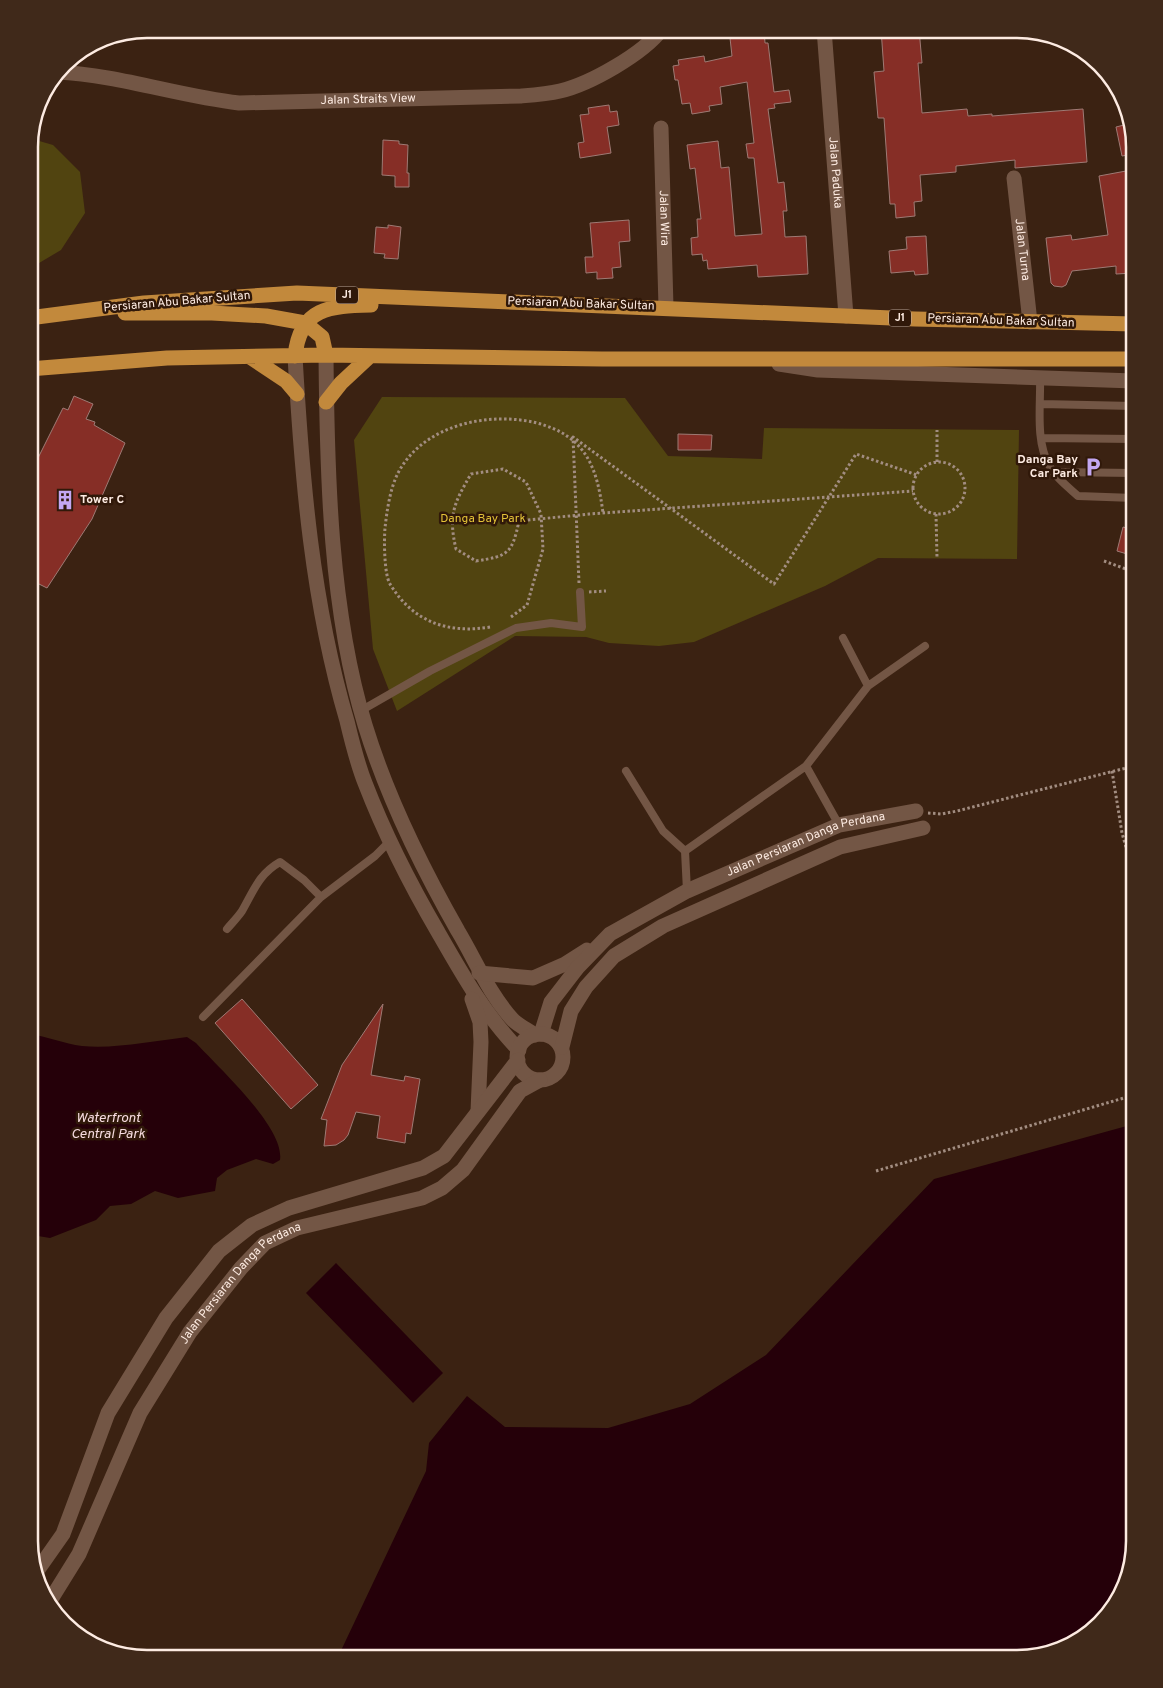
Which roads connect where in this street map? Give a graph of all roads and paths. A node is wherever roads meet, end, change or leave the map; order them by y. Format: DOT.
graph roads {
  1 [pos="652,38"];
  2 [pos="825,38"];
  3 [pos="66,73"];
  4 [pos="661,128"];
  5 [pos="1014,178"];
  6 [pos="503,301"];
  7 [pos="666,308"];
  8 [pos="81,311"];
  9 [pos="846,316"];
  10 [pos="38,317"];
  11 [pos="1030,322"];
  12 [pos="305,323"];
  13 [pos="1126,324"];
  14 [pos="326,355"];
  15 [pos="295,356"];
  16 [pos="370,356"];
  17 [pos="250,357"];
  18 [pos="748,358"];
  19 [pos="1126,359"];
  20 [pos="38,368"];
  21 [pos="1040,376"];
  22 [pos="1126,381"];
  23 [pos="297,394"];
  24 [pos="326,402"];
  25 [pos="1041,404"];
  26 [pos="1126,406"];
  27 [pos="937,430"];
  28 [pos="1042,438"];
  29 [pos="1126,439"];
  30 [pos="937,462"];
  31 [pos="1054,472"];
  32 [pos="1126,473"];
  33 [pos="917,475"];
  34 [pos="913,492"];
  35 [pos="830,497"];
  36 [pos="1126,498"];
  37 [pos="671,508"];
  38 [pos="603,513"];
  39 [pos="936,514"];
  40 [pos="576,515"];
  41 [pos="937,558"];
  42 [pos="1104,561"];
  43 [pos="1126,569"];
  44 [pos="606,591"];
  45 [pos="580,592"];
  46 [pos="506,620"];
  47 [pos="498,625"];
  48 [pos="843,638"];
  49 [pos="925,646"];
  50 [pos="868,686"];
  51 [pos="362,710"];
  52 [pos="806,766"];
  53 [pos="1126,768"];
  54 [pos="626,771"];
  55 [pos="1112,772"];
  56 [pos="916,810"];
  57 [pos="840,825"];
  58 [pos="923,828"];
  59 [pos="389,842"];
  60 [pos="1126,848"];
  61 [pos="685,851"];
  62 [pos="687,891"];
  63 [pos="320,897"];
  64 [pos="227,930"];
  65 [pos="610,934"];
  66 [pos="479,972"];
  67 [pos="466,983"];
  68 [pos="203,1017"];
  69 [pos="538,1035"];
  70 [pos="562,1047"];
  71 [pos="518,1055"];
  72 [pos="540,1080"];
  73 [pos="1126,1097"];
  74 [pos="478,1111"];
  75 [pos="876,1171"];
  76 [pos="40,1565"];
  77 [pos="52,1597"];
  1 -- 3 [label="street, Jalan Straits View"];
  2 -- 9 [label="street, Jalan Paduka"];
  4 -- 7 [label="street, Jalan Wira"];
  5 -- 11 [label="street, Jalan Turna"];
  6 -- 7 [label="highway, Persiaran Abu Bakar Sultan / J1"];
  6 -- 8 [label="highway, Persiaran Abu Bakar Sultan / J1"];
  6 -- 12 [label="highway"];
  7 -- 9 [label="highway, Persiaran Abu Bakar Sultan / J1"];
  8 -- 10 [label="highway, Persiaran Abu Bakar Sultan / J1"];
  8 -- 12 [label="highway"];
  9 -- 11 [label="highway, Persiaran Abu Bakar Sultan / J1"];
  11 -- 13 [label="highway, Persiaran Abu Bakar Sultan / J1"];
  12 -- 14 [label="highway"];
  12 -- 15 [label="highway"];
  14 -- 15 [label="highway"];
  14 -- 16 [label="highway"];
  14 -- 24 [label="street"];
  15 -- 17 [label="highway"];
  15 -- 23 [label="street"];
  16 -- 18 [label="highway"];
  16 -- 24 [label="highway"];
  17 -- 20 [label="highway"];
  17 -- 23 [label="highway"];
  18 -- 19 [label="highway"];
  18 -- 21 [label="street"];
  21 -- 22 [label="street"];
  21 -- 25 [label="lane"];
  23 -- 59 [label="street"];
  24 -- 51 [label="street"];
  25 -- 26 [label="lane"];
  25 -- 28 [label="lane"];
  27 -- 30 [label="path"];
  28 -- 29 [label="lane"];
  28 -- 31 [label="lane"];
  30 -- 33 [label="path"];
  30 -- 39 [label="path"];
  31 -- 32 [label="lane"];
  31 -- 36 [label="lane"];
  33 -- 34 [label="path"];
  33 -- 35 [label="path"];
  34 -- 35 [label="path"];
  34 -- 39 [label="path"];
  35 -- 37 [label="path"];
  35 -- 37 [label="path"];
  37 -- 38 [label="path"];
  37 -- 40 [label="path"];
  38 -- 40 [label="path"];
  38 -- 47 [label="path"];
  39 -- 41 [label="path"];
  40 -- 45 [label="path"];
  40 -- 46 [label="path"];
  42 -- 43 [label="path"];
  44 -- 45 [label="path"];
  45 -- 51 [label="lane"];
  48 -- 50 [label="lane"];
  49 -- 50 [label="lane"];
  50 -- 52 [label="lane"];
  51 -- 66 [label="street"];
  52 -- 57 [label="lane"];
  52 -- 61 [label="lane"];
  53 -- 55 [label="path"];
  54 -- 61 [label="lane"];
  55 -- 56 [label="path"];
  55 -- 60 [label="path"];
  56 -- 57 [label="street, Jalan Persiaran Danga Perdana"];
  57 -- 62 [label="street, Jalan Persiaran Danga Perdana"];
  58 -- 70 [label="street, Jalan Persiaran Danga Perdana"];
  59 -- 63 [label="lane"];
  59 -- 67 [label="street"];
  61 -- 62 [label="lane"];
  62 -- 65 [label="street, Jalan Persiaran Danga Perdana"];
  63 -- 64 [label="lane"];
  63 -- 68 [label="lane"];
  65 -- 66 [label="street"];
  65 -- 69 [label="street, Jalan Persiaran Danga Perdana"];
  66 -- 69 [label="street"];
  67 -- 71 [label="street"];
  67 -- 74 [label="street"];
  69 -- 70 [label="street"];
  69 -- 71 [label="street"];
  70 -- 72 [label="street"];
  71 -- 72 [label="street"];
  71 -- 74 [label="street, Jalan Persiaran Danga Perdana"];
  72 -- 77 [label="street, Jalan Persiaran Danga Perdana"];
  73 -- 75 [label="path"];
  74 -- 76 [label="street, Jalan Persiaran Danga Perdana"];
}
